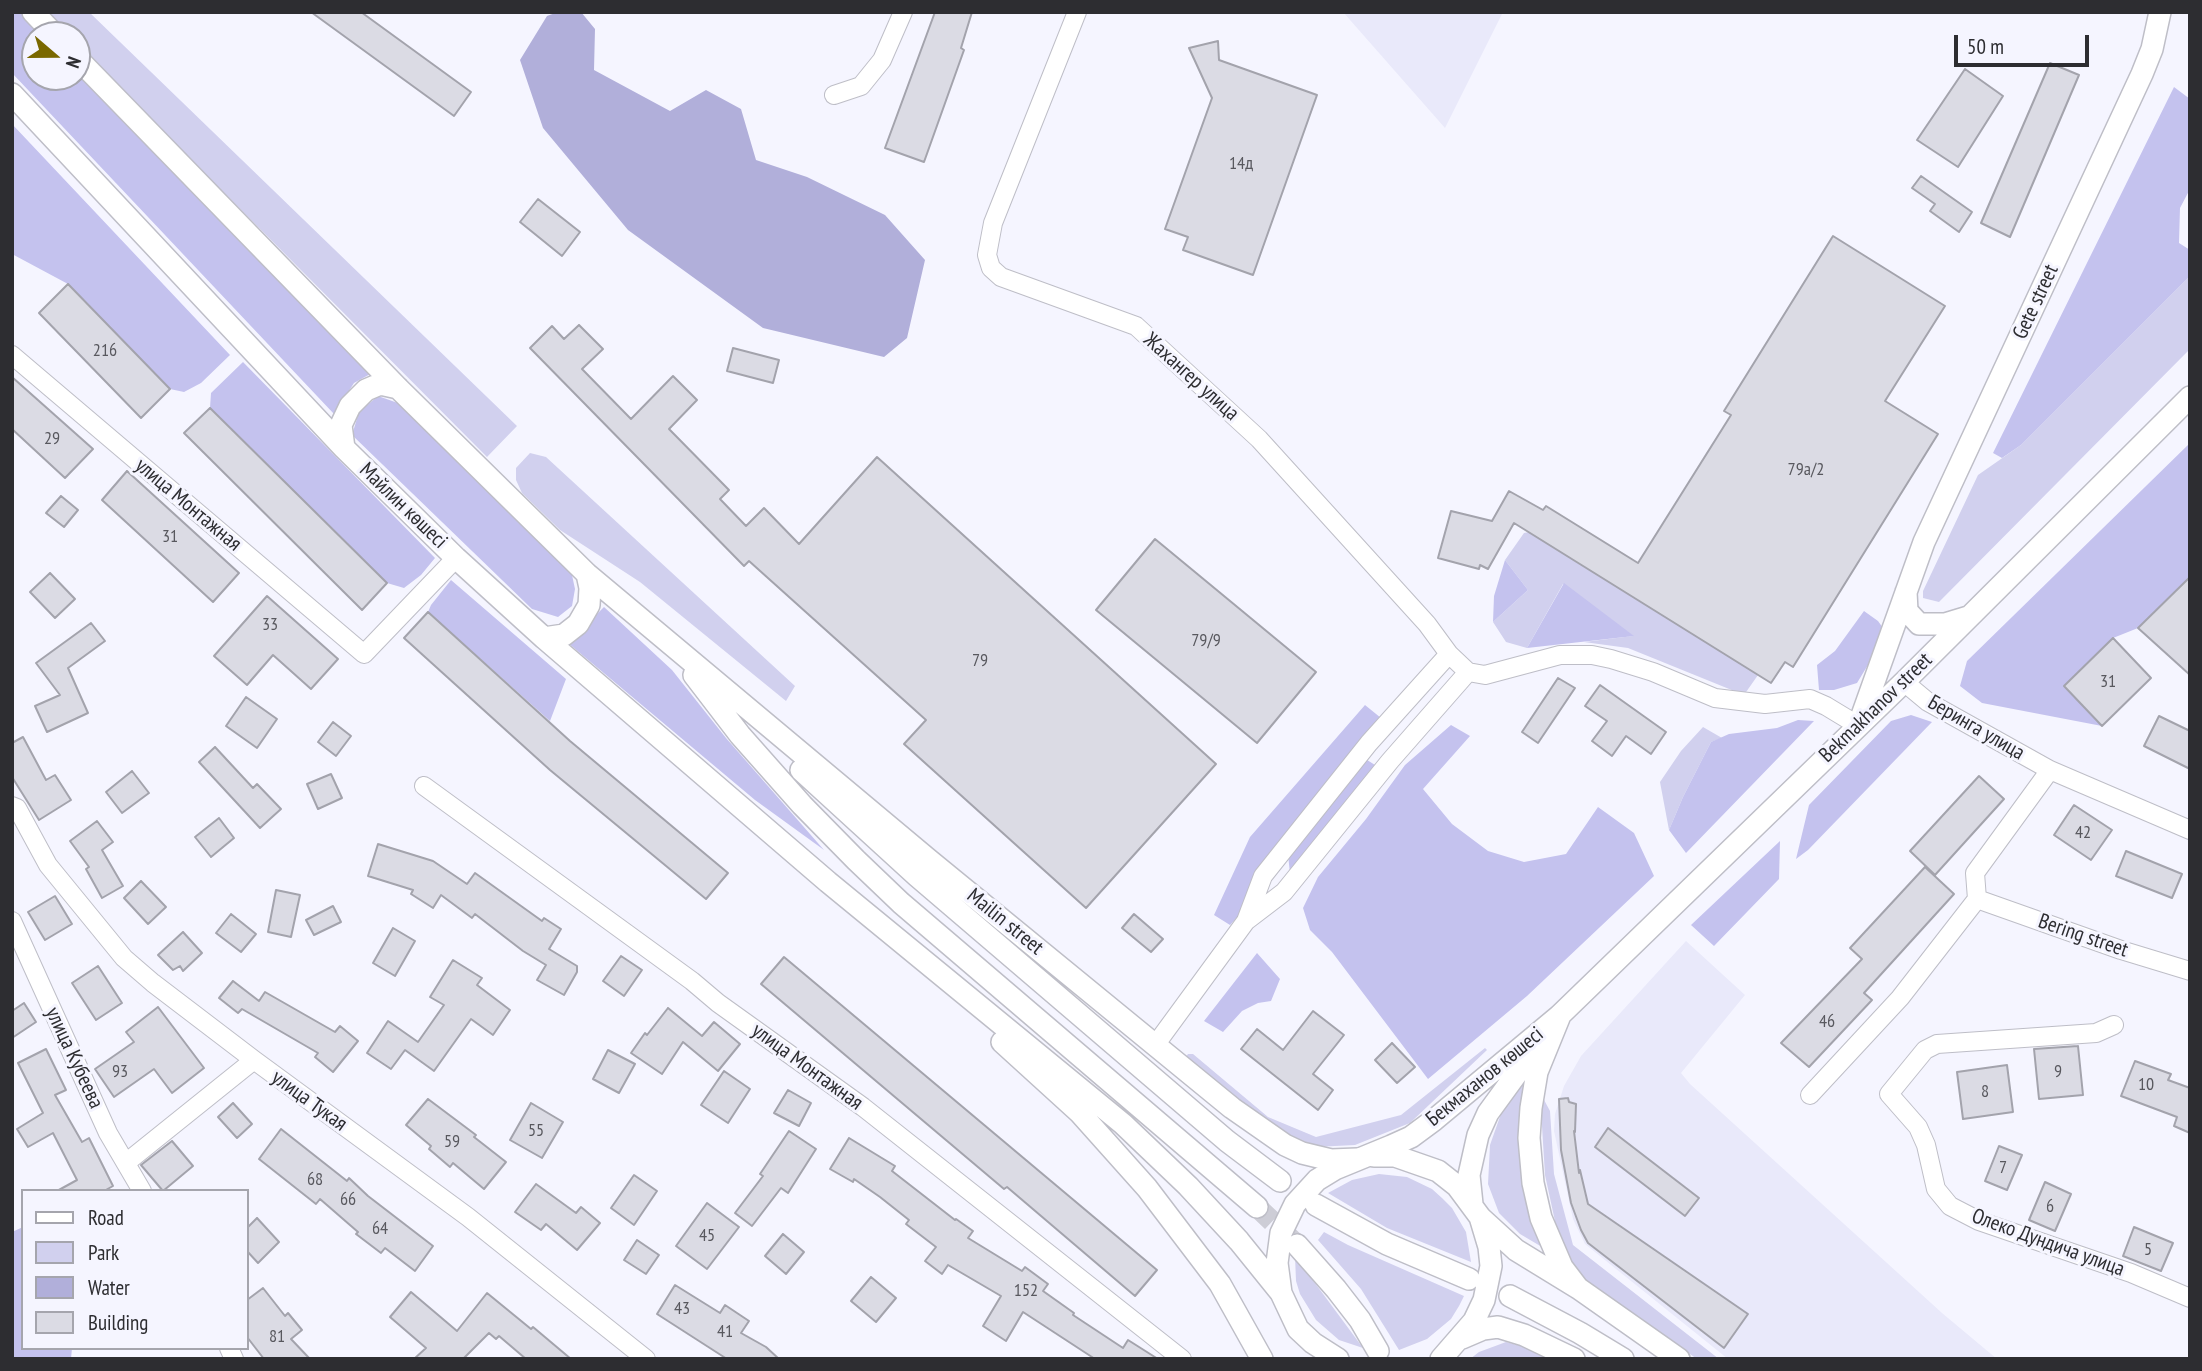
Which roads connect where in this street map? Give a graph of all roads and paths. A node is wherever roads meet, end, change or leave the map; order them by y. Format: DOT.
graph roads {
  1 [pos="903,12"];
  2 [pos="1077,12"];
  3 [pos="2160,12"];
  4 [pos="91,72"];
  5 [pos="12,94"];
  6 [pos="834,95"];
  7 [pos="12,355"];
  8 [pos="398,388"];
  9 [pos="2190,397"];
  10 [pos="344,448"];
  11 [pos="456,558"];
  12 [pos="587,574"];
  13 [pos="1906,589"];
  14 [pos="1970,616"];
  15 [pos="544,638"];
  16 [pos="672,646"];
  17 [pos="1449,654"];
  18 [pos="1468,672"];
  19 [pos="1904,682"];
  20 [pos="1859,726"];
  21 [pos="2050,770"];
  22 [pos="424,786"];
  23 [pos="12,806"];
  24 [pos="2190,830"];
  25 [pos="828,882"];
  26 [pos="1977,900"];
  27 [pos="12,921"];
  28 [pos="1246,921"];
  29 [pos="2190,971"];
  30 [pos="1559,1017"];
  31 [pos="2115,1025"];
  32 [pos="1156,1044"];
  33 [pos="254,1059"];
  34 [pos="1810,1095"];
  35 [pos="1363,1158"];
  36 [pos="127,1162"];
  37 [pos="1280,1181"];
  38 [pos="141,1189"];
  39 [pos="1316,1205"];
  40 [pos="1257,1207"];
  41 [pos="1476,1211"];
  42 [pos="1297,1245"];
  43 [pos="1469,1279"];
  44 [pos="1578,1288"];
  45 [pos="1281,1293"];
  46 [pos="1510,1296"];
  47 [pos="2190,1298"];
  48 [pos="1298,1329"];
  49 [pos="1450,1349"];
  50 [pos="1378,1351"];
  51 [pos="646,1359"];
  52 [pos="1182,1359"];
  53 [pos="1262,1359"];
  54 [pos="1308,1359"];
  55 [pos="1338,1359"];
  56 [pos="1429,1359"];
  57 [pos="1574,1359"];
  58 [pos="1623,1359"];
  59 [pos="1679,1359"];
  1 -- 6 [label="street"];
  2 -- 17 [label="street, Жахангер улица"];
  3 -- 13 [label="main road, Gete street"];
  4 -- 8 [label="main road"];
  5 -- 10 [label="main road, Майлин көшесі"];
  7 -- 11 [label="street, улица Монтажная"];
  8 -- 10 [label="main road"];
  8 -- 12 [label="main road"];
  9 -- 14 [label="main road, Bekmakhanov street"];
  10 -- 11 [label="main road, Майлин көшесі"];
  11 -- 15 [label="main road, Майлин көшесі"];
  12 -- 15 [label="main road"];
  12 -- 16 [label="main road"];
  13 -- 14 [label="main road"];
  13 -- 20 [label="main road, Gete street"];
  14 -- 19 [label="main road, Bekmakhanov street"];
  15 -- 25 [label="main road, Майлин көшесі"];
  16 -- 32 [label="main road, Mailin street"];
  16 -- 37 [label="main road, Mailin street"];
  16 -- 40 [label="main road"];
  17 -- 18 [label="street"];
  17 -- 28 [label="street"];
  18 -- 20 [label="street"];
  18 -- 28 [label="street"];
  19 -- 20 [label="main road, Bekmakhanov street"];
  19 -- 21 [label="street, Беринга улица"];
  20 -- 30 [label="main road, Bekmakhanov street"];
  21 -- 24 [label="street, Беринга улица"];
  21 -- 26 [label="street, Беринга улица"];
  22 -- 52 [label="street, улица Монтажная"];
  23 -- 33 [label="street, улица Тукая"];
  25 -- 45 [label="main road"];
  25 -- 53 [label="main road"];
  26 -- 29 [label="street, Bering street"];
  26 -- 34 [label="street"];
  27 -- 36 [label="street, улица Кубеева"];
  28 -- 32 [label="street"];
  30 -- 35 [label="main road, Бекмаханов көшесі"];
  30 -- 41 [label="main road, Бекмаханов көшесі"];
  30 -- 44 [label="main road"];
  31 -- 47 [label="street, Олеко Дундича улица"];
  32 -- 35 [label="main road, Mailin street"];
  33 -- 36 [label="street"];
  33 -- 51 [label="street, улица Тукая"];
  35 -- 41 [label="main road, Mailin street"];
  35 -- 45 [label="main road, Бекмаханов көшесі"];
  36 -- 38 [label="street, улица Кубеева"];
  39 -- 43 [label="main road"];
  41 -- 44 [label="main road, Mailin street"];
  41 -- 49 [label="main road, Бекмаханов көшесі"];
  42 -- 50 [label="main road"];
  44 -- 59 [label="main road, Mailin street"];
  45 -- 48 [label="main road"];
  46 -- 58 [label="main road"];
  48 -- 54 [label="main road"];
  48 -- 55 [label="main road"];
  49 -- 56 [label="main road"];
  49 -- 57 [label="main road"];
}
